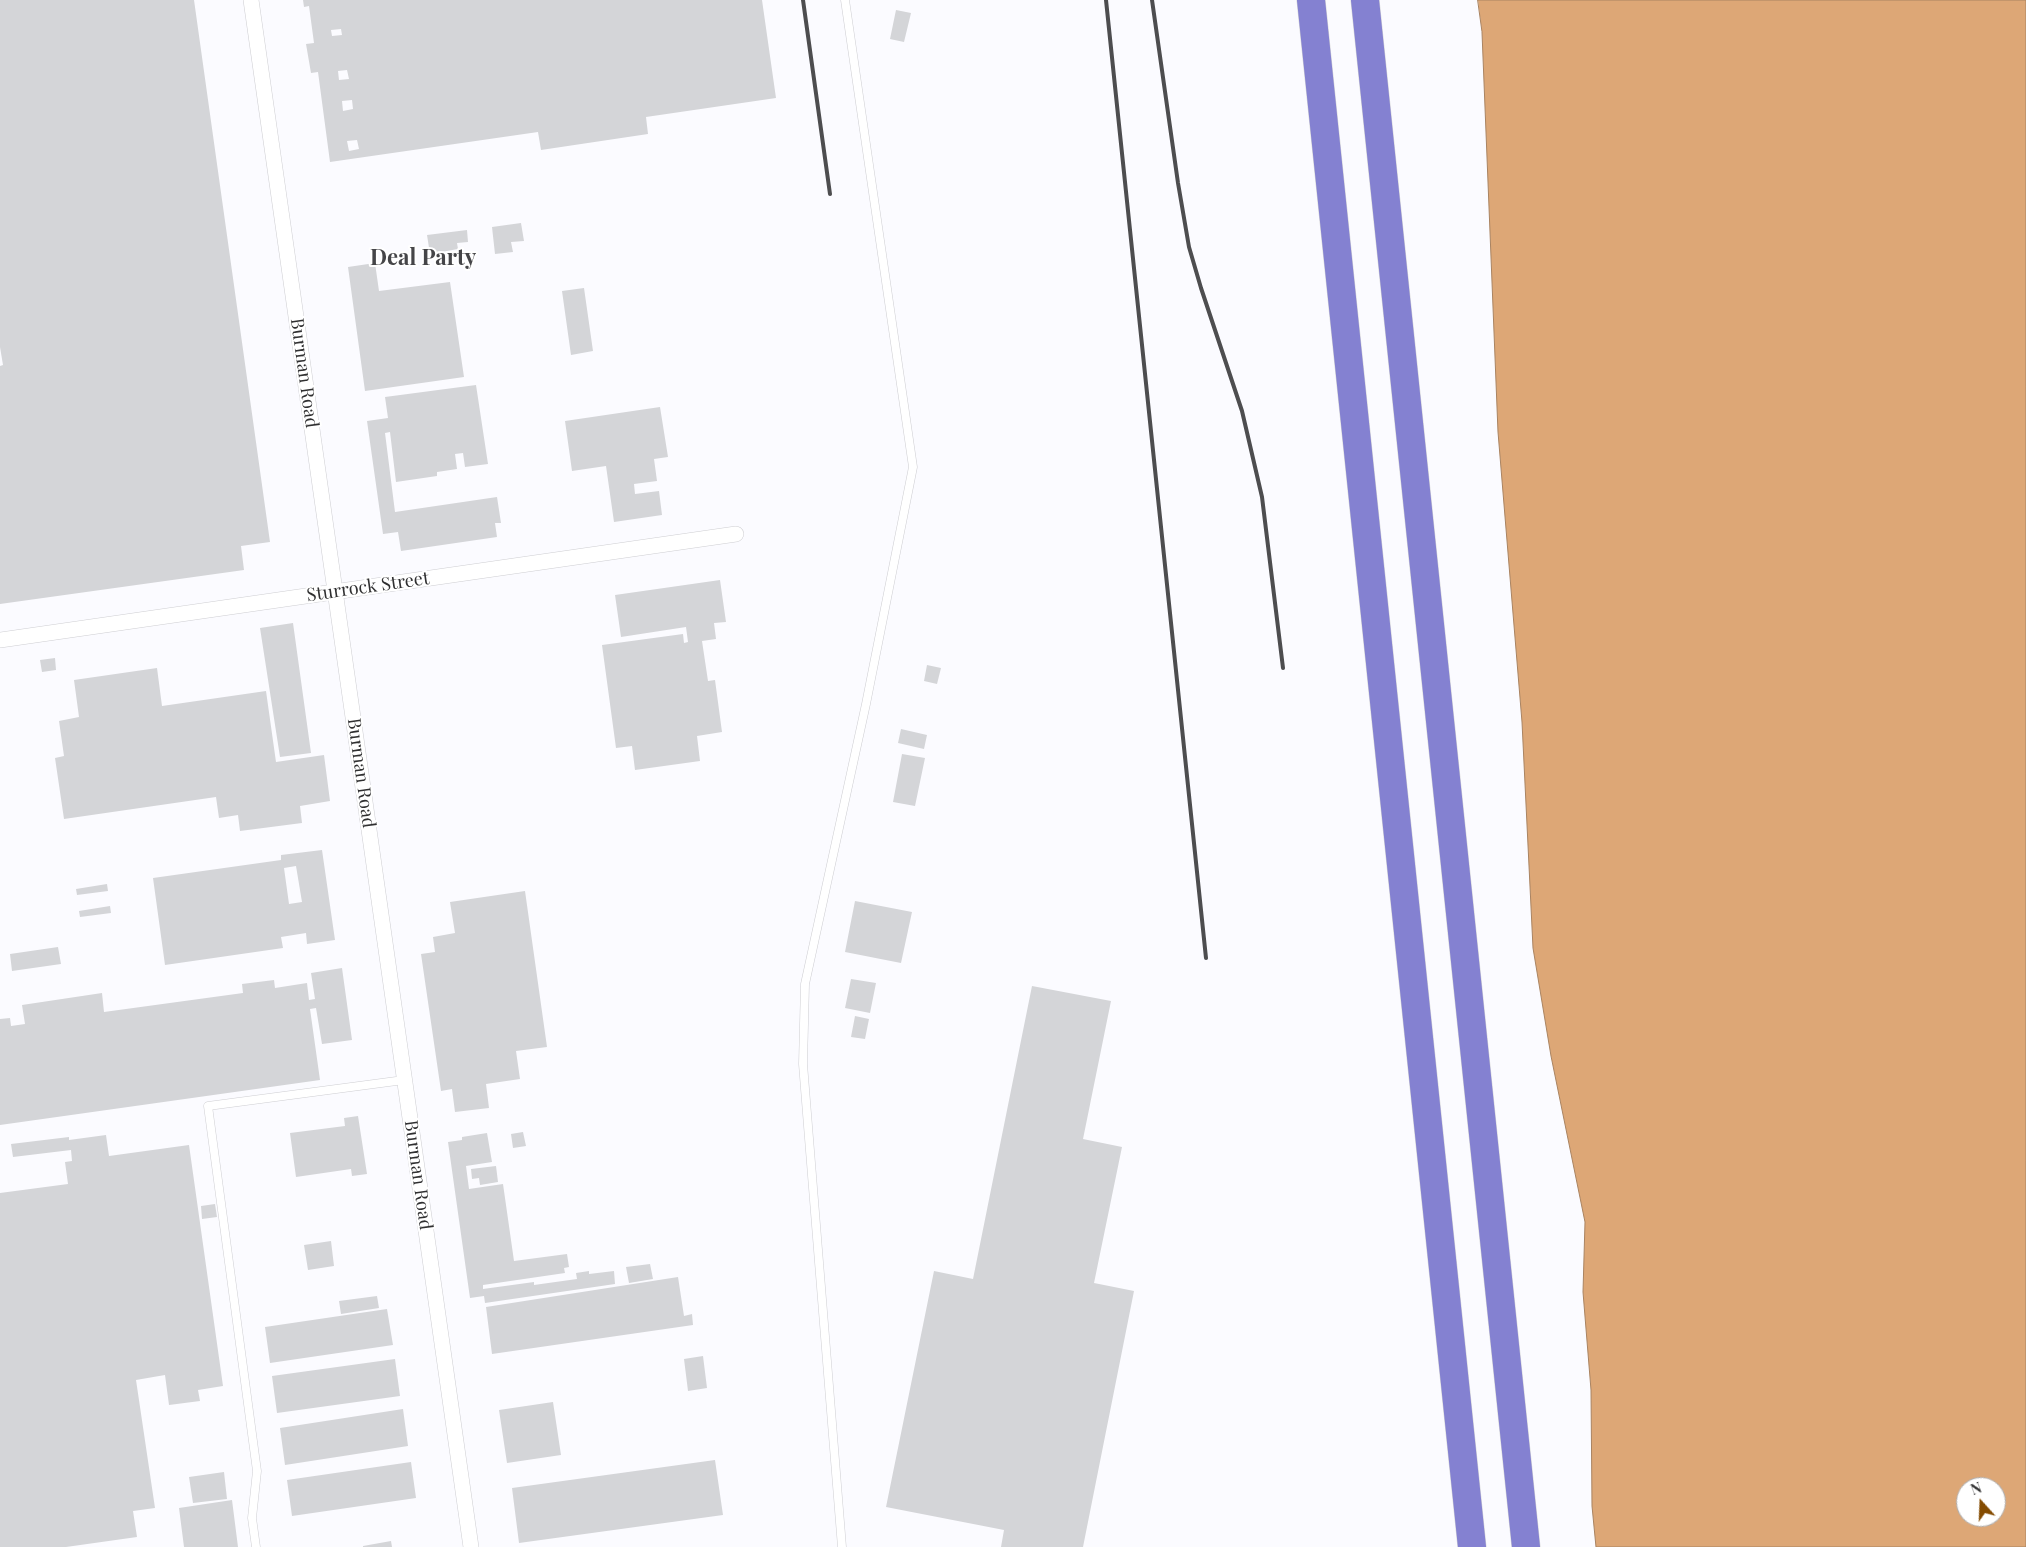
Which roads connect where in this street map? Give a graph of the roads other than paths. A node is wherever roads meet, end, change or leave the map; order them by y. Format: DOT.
graph roads {
  1 [pos="251,0"];
  2 [pos="845,0"];
  3 [pos="1311,0"];
  4 [pos="1365,0"];
  5 [pos="736,534"];
  6 [pos="336,591"];
  7 [pos="0,640"];
  8 [pos="404,1080"];
  9 [pos="256,1547"];
  10 [pos="471,1547"];
  11 [pos="842,1547"];
  12 [pos="1472,1547"];
  13 [pos="1526,1547"];
  1 -- 6 [label="street, Burman Road"];
  2 -- 11 [label="lane"];
  3 -- 12 [label="highway"];
  4 -- 13 [label="highway"];
  5 -- 6 [label="street, Sturrock Street"];
  6 -- 7 [label="street, Sturrock Street"];
  6 -- 8 [label="street, Burman Road"];
  8 -- 9 [label="lane"];
  8 -- 10 [label="street, Burman Road"];
}
